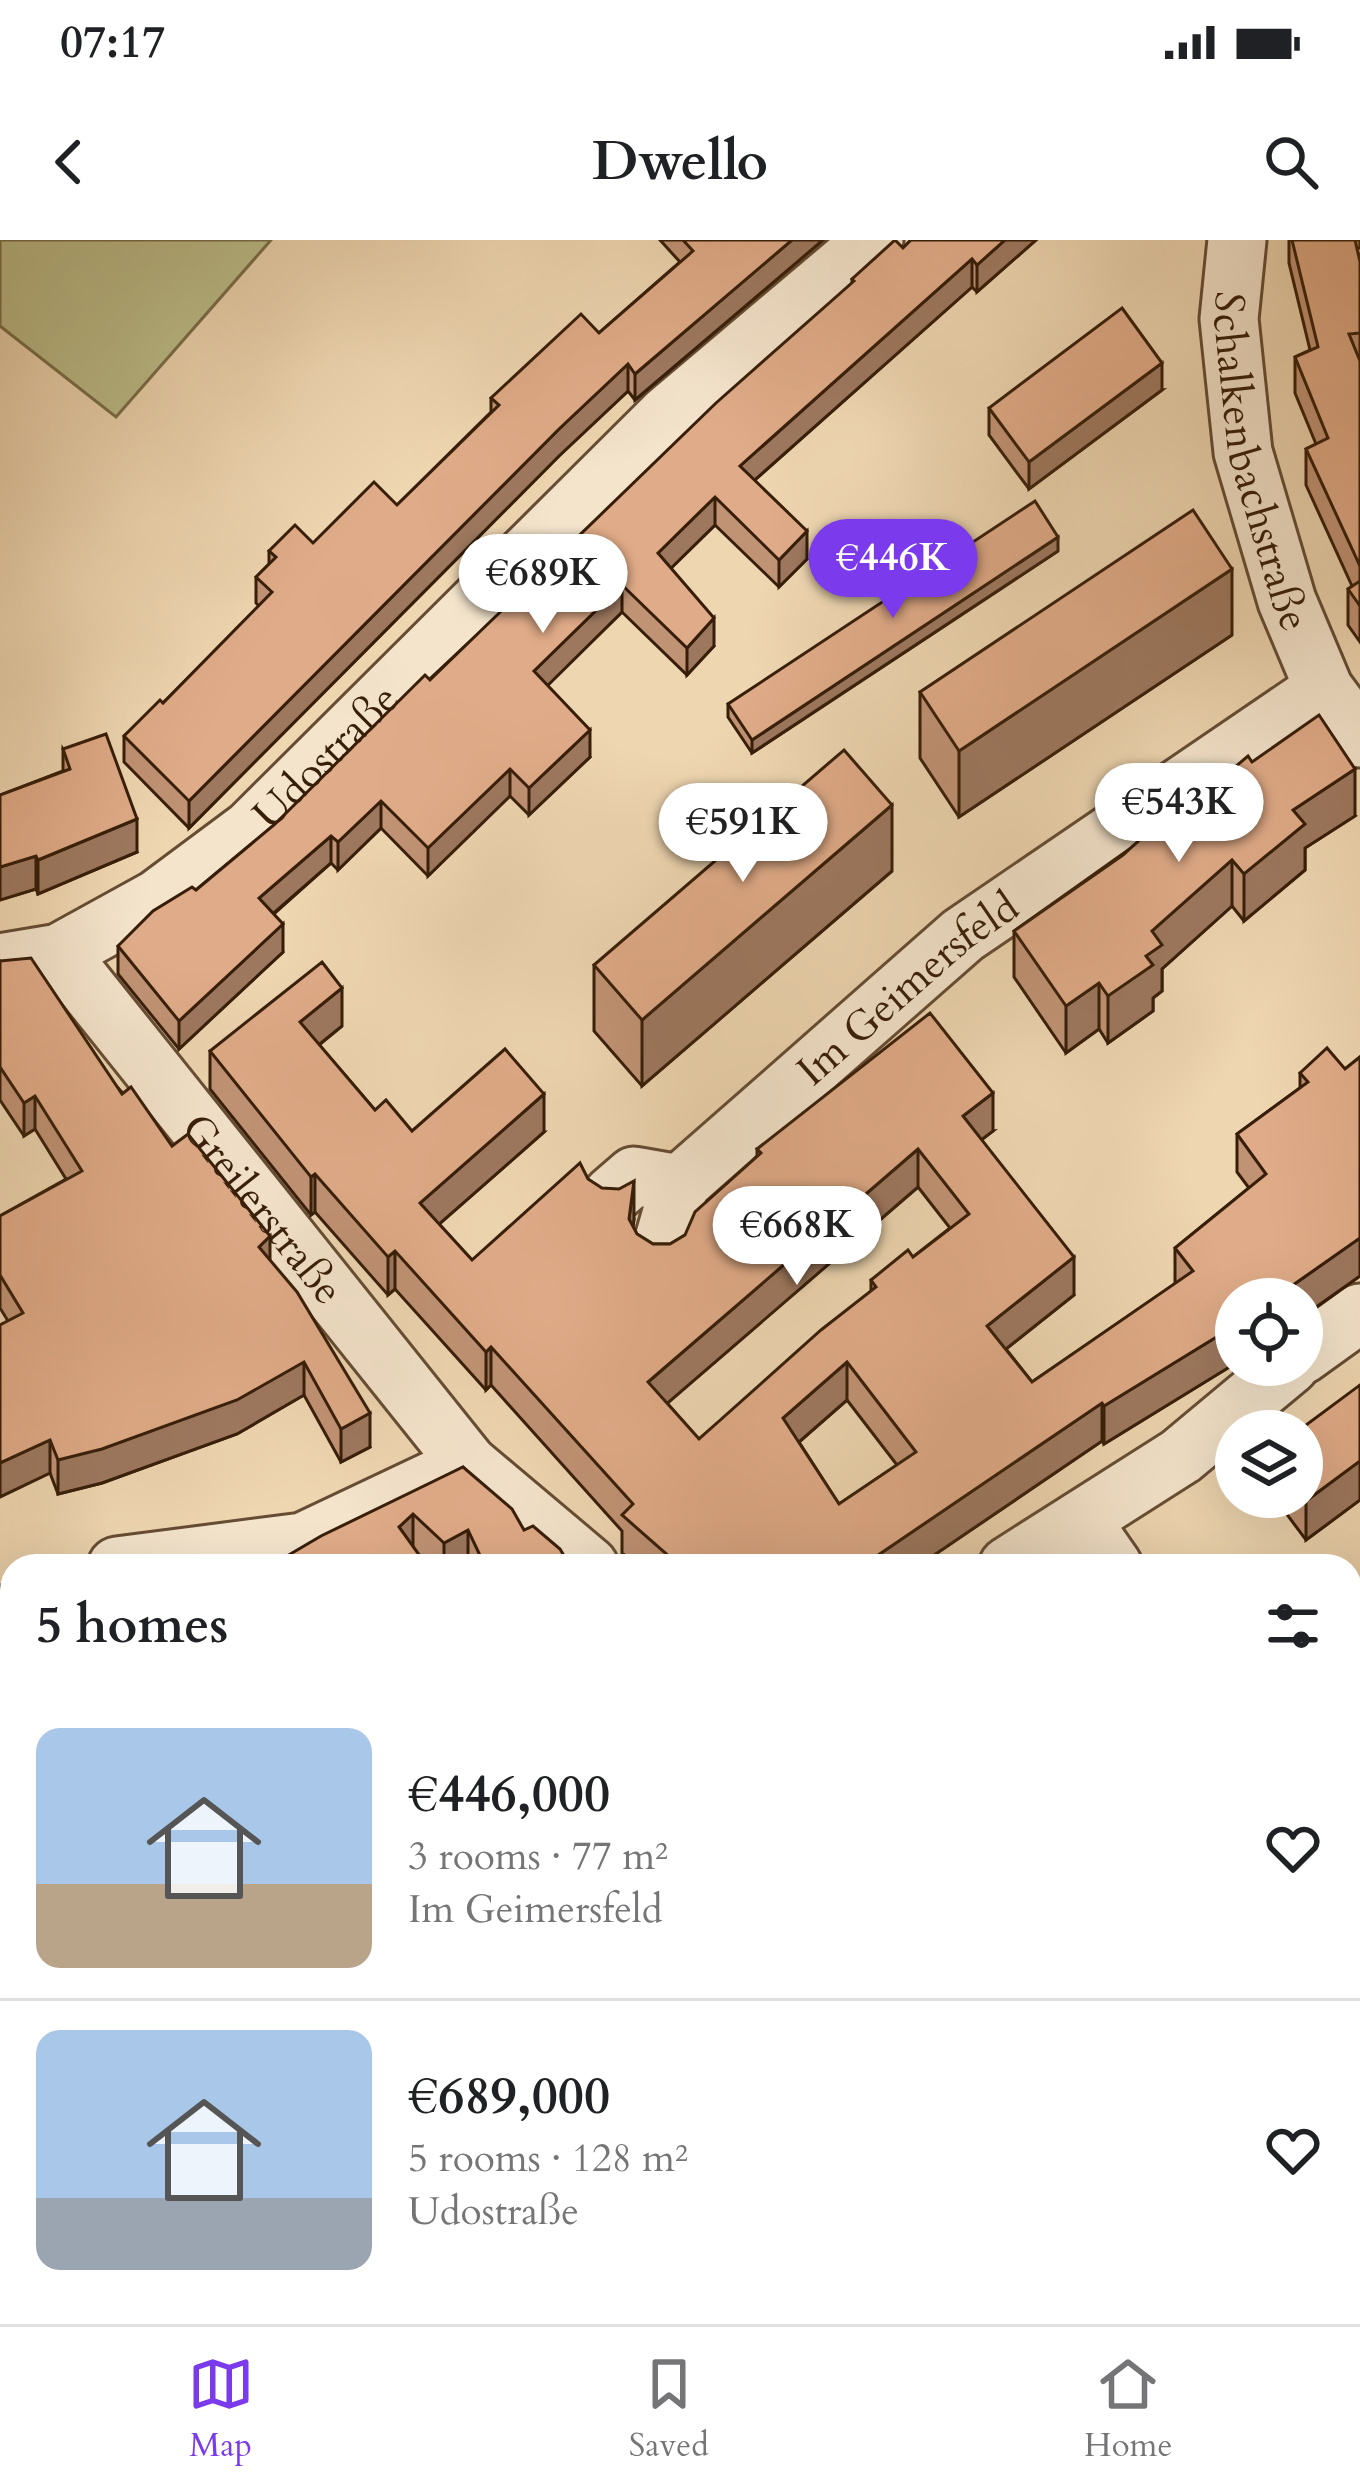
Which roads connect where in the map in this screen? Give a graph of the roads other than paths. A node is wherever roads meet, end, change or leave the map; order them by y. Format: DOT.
graph roads {
  1 [pos="874,240"];
  2 [pos="1237,240"];
  3 [pos="1324,688"];
  4 [pos="1360,738"];
  5 [pos="59,953"];
  6 [pos="0,963"];
  7 [pos="680,1184"];
  8 [pos="612,1195"];
  9 [pos="661,1250"];
  10 [pos="1360,1312"];
  11 [pos="1323,1339"];
  12 [pos="1265,1386"];
  13 [pos="468,1464"];
  14 [pos="1081,1520"];
  15 [pos="210,1554"];
  16 [pos="575,1554"];
  17 [pos="1027,1554"];
  18 [pos="1105,1554"];
  1 -- 5 [label="street, Udostraße"];
  2 -- 3 [label="street, Schalkenbachstraße"];
  3 -- 4 [label="street, Schalkenbachstraße"];
  3 -- 7 [label="street, Im Geimersfeld"];
  5 -- 6 [label="street, Udostraße"];
  5 -- 13 [label="street, Greilerstraße"];
  7 -- 8 [label="street"];
  7 -- 9 [label="street"];
  10 -- 11 [label="street"];
  12 -- 14 [label="street"];
  13 -- 15 [label="street"];
  13 -- 16 [label="street, Greilerstraße"];
  14 -- 17 [label="street"];
  14 -- 18 [label="street"];
}
